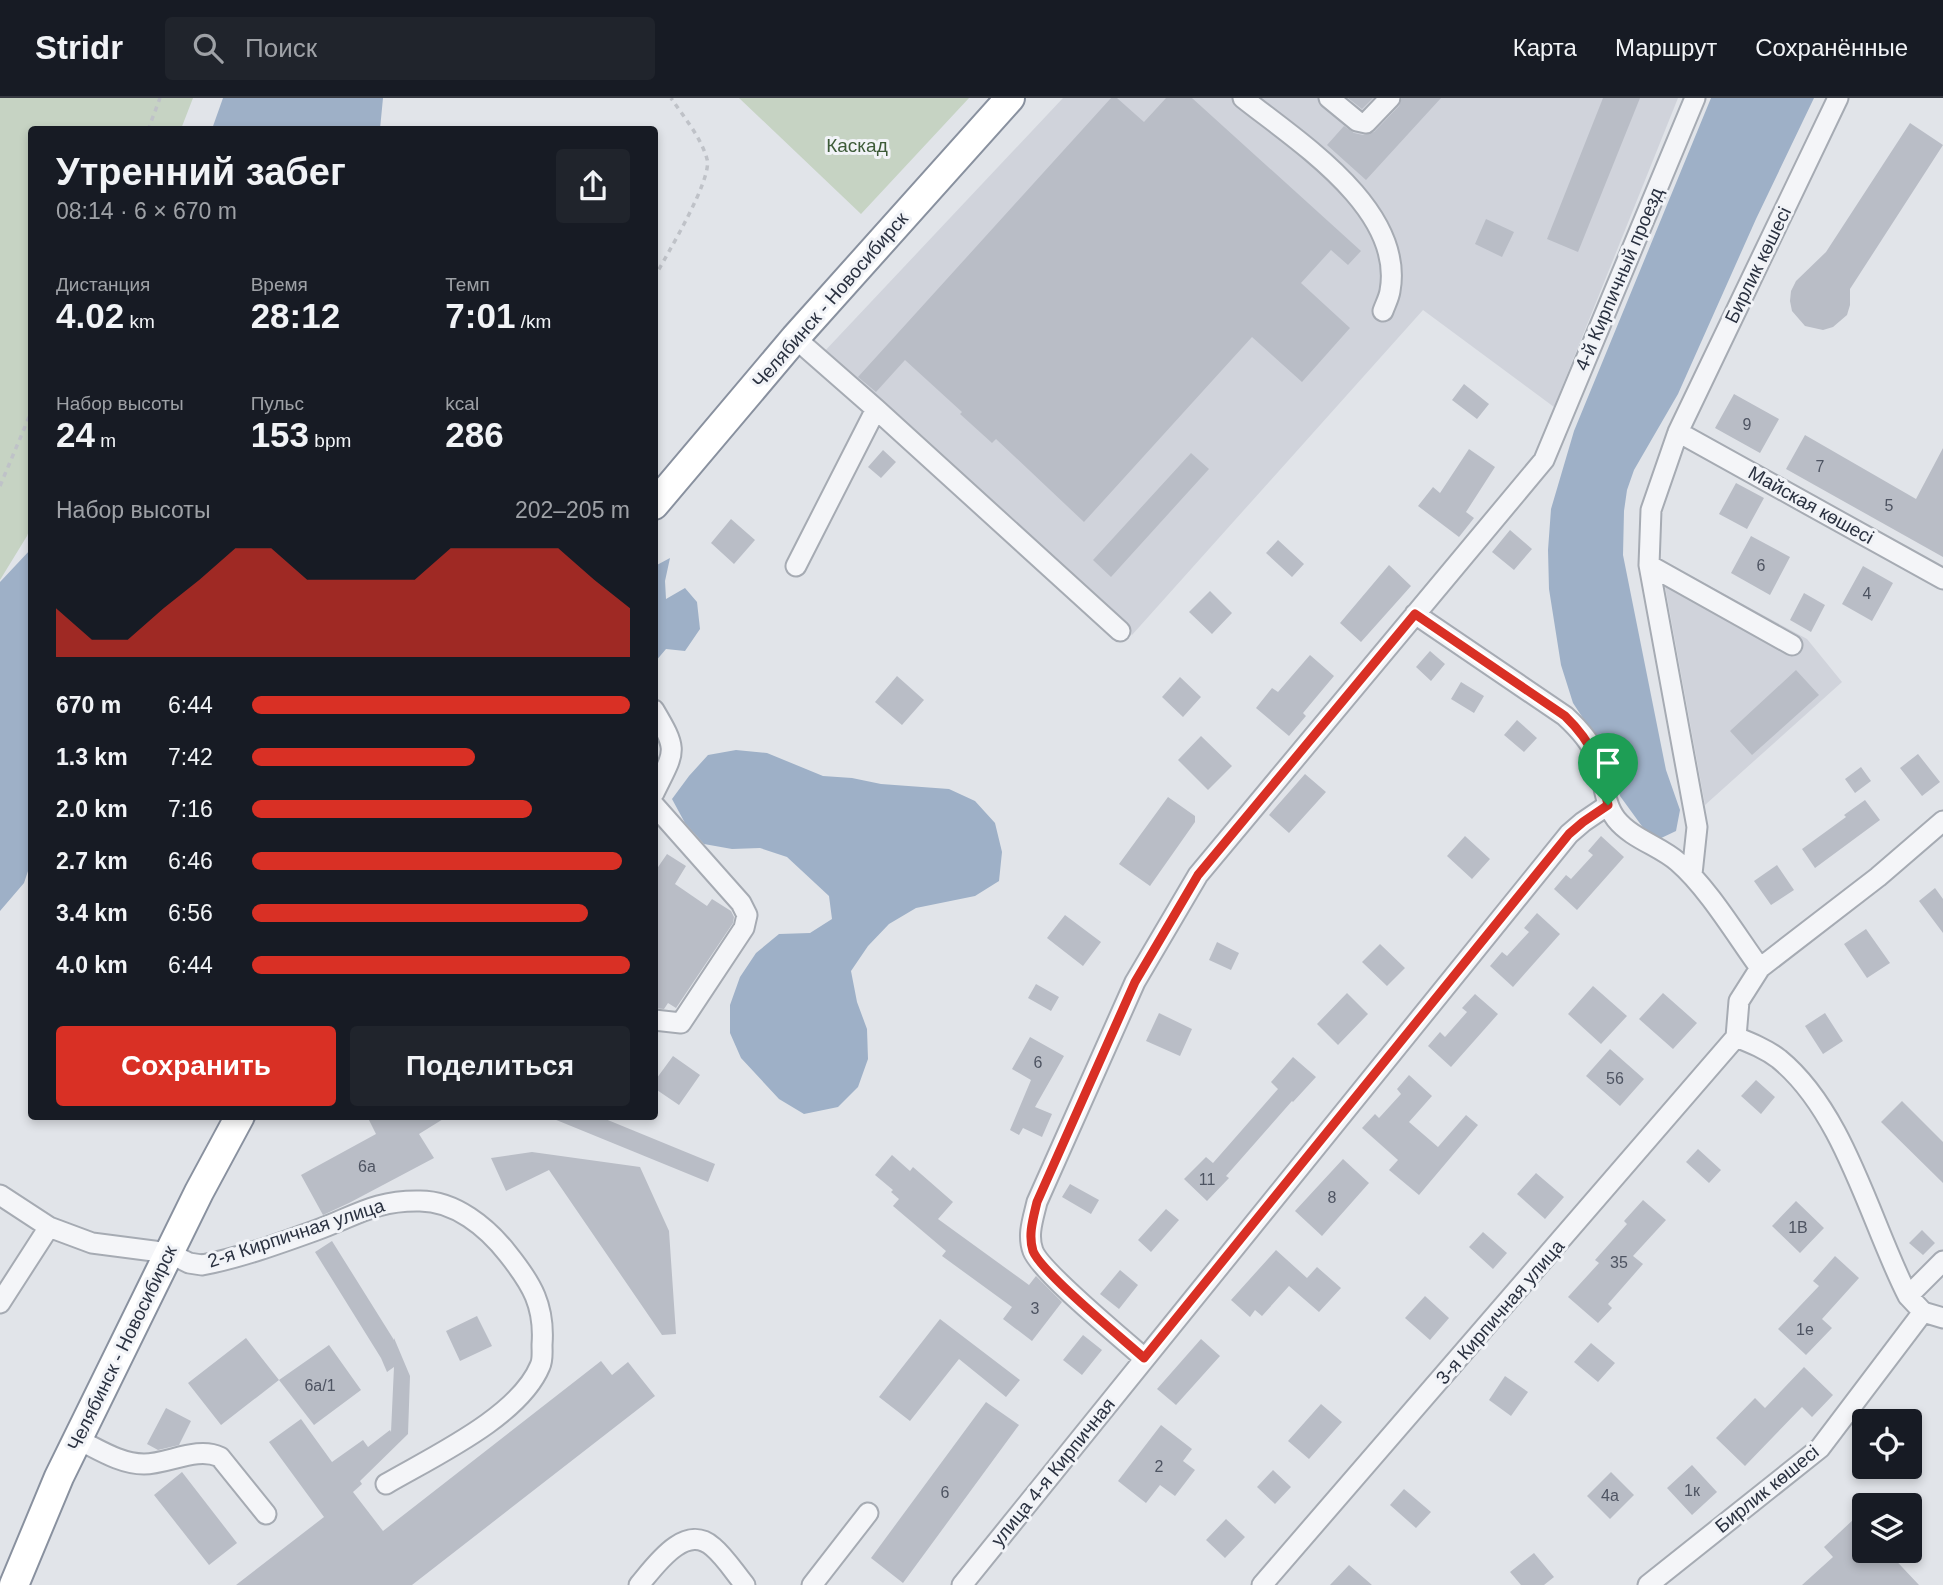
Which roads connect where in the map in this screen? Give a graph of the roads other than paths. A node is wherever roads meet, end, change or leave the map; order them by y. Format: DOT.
graph roads {
  1 [pos="1010,98"];
  2 [pos="1243,98"];
  3 [pos="1329,98"];
  4 [pos="1391,98"];
  5 [pos="1695,98"];
  6 [pos="1838,98"];
  7 [pos="1383,311"];
  8 [pos="795,338"];
  9 [pos="876,409"];
  10 [pos="1678,432"];
  11 [pos="658,500"];
  12 [pos="1650,565"];
  13 [pos="796,566"];
  14 [pos="1943,579"];
  15 [pos="1415,614"];
  16 [pos="1120,631"];
  17 [pos="1792,645"];
  18 [pos="658,717"];
  19 [pos="658,784"];
  20 [pos="1608,805"];
  21 [pos="658,810"];
  22 [pos="1943,821"];
  23 [pos="1692,874"];
  24 [pos="1760,968"];
  25 [pos="658,1020"];
  26 [pos="1736,1037"];
  27 [pos="238,1120"];
  28 [pos="0,1195"];
  29 [pos="49,1227"];
  30 [pos="169,1253"];
  31 [pos="1943,1261"];
  32 [pos="1908,1296"];
  33 [pos="0,1303"];
  34 [pos="1923,1312"];
  35 [pos="1943,1318"];
  36 [pos="1144,1358"];
  37 [pos="77,1439"];
  38 [pos="386,1484"];
  39 [pos="868,1513"];
  40 [pos="266,1514"];
  41 [pos="0,1569"];
  42 [pos="14,1585"];
  43 [pos="639,1585"];
  44 [pos="745,1585"];
  45 [pos="812,1585"];
  46 [pos="962,1585"];
  47 [pos="1262,1585"];
  48 [pos="1648,1585"];
  1 -- 8 [label="highway, Челябинск - Новосибирск"];
  2 -- 7 [label="street"];
  3 -- 4 [label="street"];
  5 -- 15 [label="street, 4-й Кирпичный проезд"];
  6 -- 10 [label="street, Бирлик көшесі"];
  8 -- 9 [label="street"];
  8 -- 11 [label="highway, Челябинск - Новосибирск"];
  9 -- 13 [label="street"];
  9 -- 16 [label="street"];
  10 -- 12 [label="street, Бирлик көшесі"];
  10 -- 14 [label="street, Майская көшесі"];
  12 -- 17 [label="street"];
  12 -- 23 [label="street, Бирлик көшесі"];
  15 -- 20 [label="street"];
  15 -- 36 [label="street"];
  18 -- 19 [label="street"];
  20 -- 23 [label="street"];
  20 -- 36 [label="street, улица 4-я Кирпичная"];
  21 -- 25 [label="street"];
  22 -- 24 [label="street"];
  23 -- 24 [label="street"];
  24 -- 26 [label="street"];
  26 -- 32 [label="street"];
  26 -- 47 [label="street, 3-я Кирпичная улица"];
  27 -- 30 [label="highway, Челябинск - Новосибирск"];
  28 -- 29 [label="street, 2-я Кирпичная улица"];
  29 -- 30 [label="street, 2-я Кирпичная улица"];
  29 -- 33 [label="street"];
  30 -- 37 [label="highway, Челябинск - Новосибирск"];
  30 -- 38 [label="street, 2-я Кирпичная улица"];
  31 -- 32 [label="street"];
  32 -- 34 [label="street"];
  34 -- 35 [label="street"];
  34 -- 48 [label="street, Бирлик көшесі"];
  36 -- 46 [label="street, улица 4-я Кирпичная"];
  37 -- 40 [label="street"];
  37 -- 42 [label="highway, Челябинск - Новосибирск"];
  39 -- 45 [label="street"];
  41 -- 42 [label="street"];
  43 -- 44 [label="street"];
}
